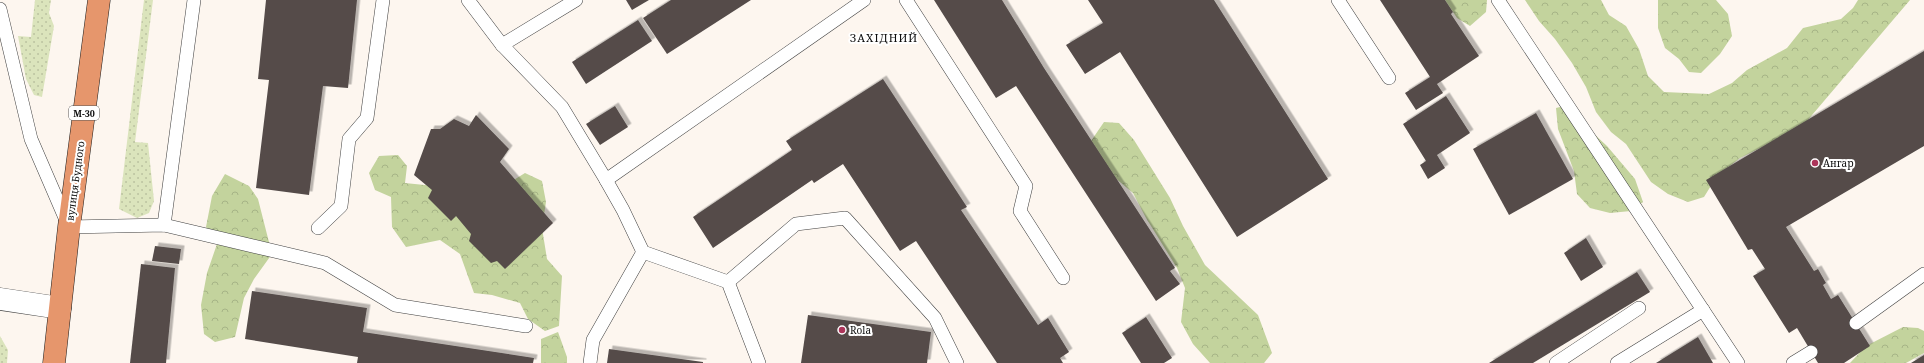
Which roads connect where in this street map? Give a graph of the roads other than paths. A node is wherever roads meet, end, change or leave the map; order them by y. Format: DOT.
graph roads {
  1 [pos="99,0"];
  2 [pos="194,0"];
  3 [pos="383,0"];
  4 [pos="468,0"];
  5 [pos="576,0"];
  6 [pos="864,0"];
  7 [pos="906,0"];
  8 [pos="1338,0"];
  9 [pos="1498,0"];
  10 [pos="0,9"];
  11 [pos="502,45"];
  12 [pos="1389,78"];
  13 [pos="606,180"];
  14 [pos="164,225"];
  15 [pos="69,227"];
  16 [pos="318,228"];
  17 [pos="643,252"];
  18 [pos="1924,274"];
  19 [pos="1063,278"];
  20 [pos="728,282"];
  21 [pos="0,299"];
  22 [pos="60,308"];
  23 [pos="1639,308"];
  24 [pos="1703,310"];
  25 [pos="1856,323"];
  26 [pos="526,326"];
  27 [pos="1811,352"];
  28 [pos="54,363"];
  29 [pos="590,363"];
  30 [pos="759,363"];
  31 [pos="957,363"];
  32 [pos="1556,363"];
  33 [pos="1616,363"];
  34 [pos="1738,363"];
  35 [pos="1793,363"];
  1 -- 15 [label="highway, вулиця Будного / М-30"];
  2 -- 14 [label="lane"];
  3 -- 16 [label="lane"];
  4 -- 11 [label="lane"];
  5 -- 11 [label="lane"];
  6 -- 13 [label="lane"];
  7 -- 19 [label="lane"];
  8 -- 12 [label="lane"];
  9 -- 24 [label="lane"];
  10 -- 15 [label="lane"];
  11 -- 13 [label="lane"];
  13 -- 17 [label="lane"];
  14 -- 15 [label="lane"];
  14 -- 26 [label="lane"];
  15 -- 22 [label="highway, вулиця Будного / М-30"];
  17 -- 20 [label="lane"];
  17 -- 29 [label="lane"];
  18 -- 25 [label="lane"];
  20 -- 30 [label="lane"];
  20 -- 31 [label="lane"];
  21 -- 22 [label="street"];
  22 -- 28 [label="highway, вулиця Будного / М-30"];
  23 -- 32 [label="lane"];
  24 -- 33 [label="lane"];
  24 -- 34 [label="lane"];
  27 -- 35 [label="lane"];
}
